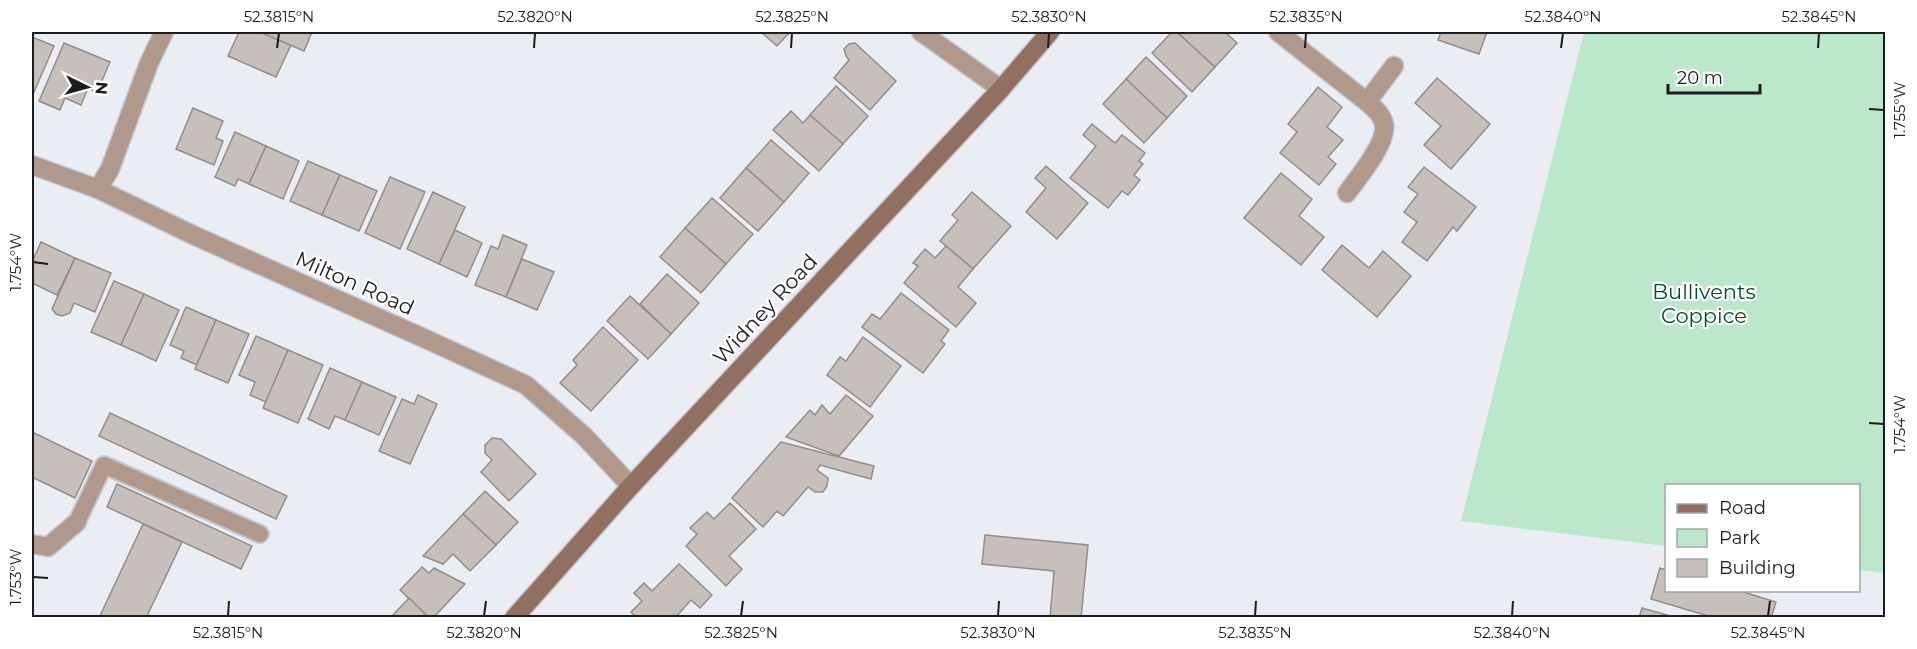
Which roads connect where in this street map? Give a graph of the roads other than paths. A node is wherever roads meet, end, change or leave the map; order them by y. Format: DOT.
graph roads {
  1 [pos="164,32"];
  2 [pos="921,32"];
  3 [pos="1050,32"];
  4 [pos="1278,32"];
  5 [pos="1394,66"];
  6 [pos="1000,89"];
  7 [pos="1367,102"];
  8 [pos="32,165"];
  9 [pos="98,189"];
  10 [pos="1347,193"];
  11 [pos="632,486"];
  12 [pos="77,522"];
  13 [pos="260,534"];
  14 [pos="32,544"];
  15 [pos="514,618"];
  1 -- 9 [label="street"];
  2 -- 6 [label="street"];
  3 -- 6 [label="street, Widney Road"];
  4 -- 7 [label="street"];
  5 -- 7 [label="street"];
  6 -- 11 [label="street, Widney Road"];
  7 -- 10 [label="street"];
  8 -- 9 [label="street, Milton Road"];
  9 -- 11 [label="street, Milton Road"];
  11 -- 15 [label="street, Widney Road"];
  12 -- 13 [label="lane"];
  12 -- 14 [label="street"];
}
